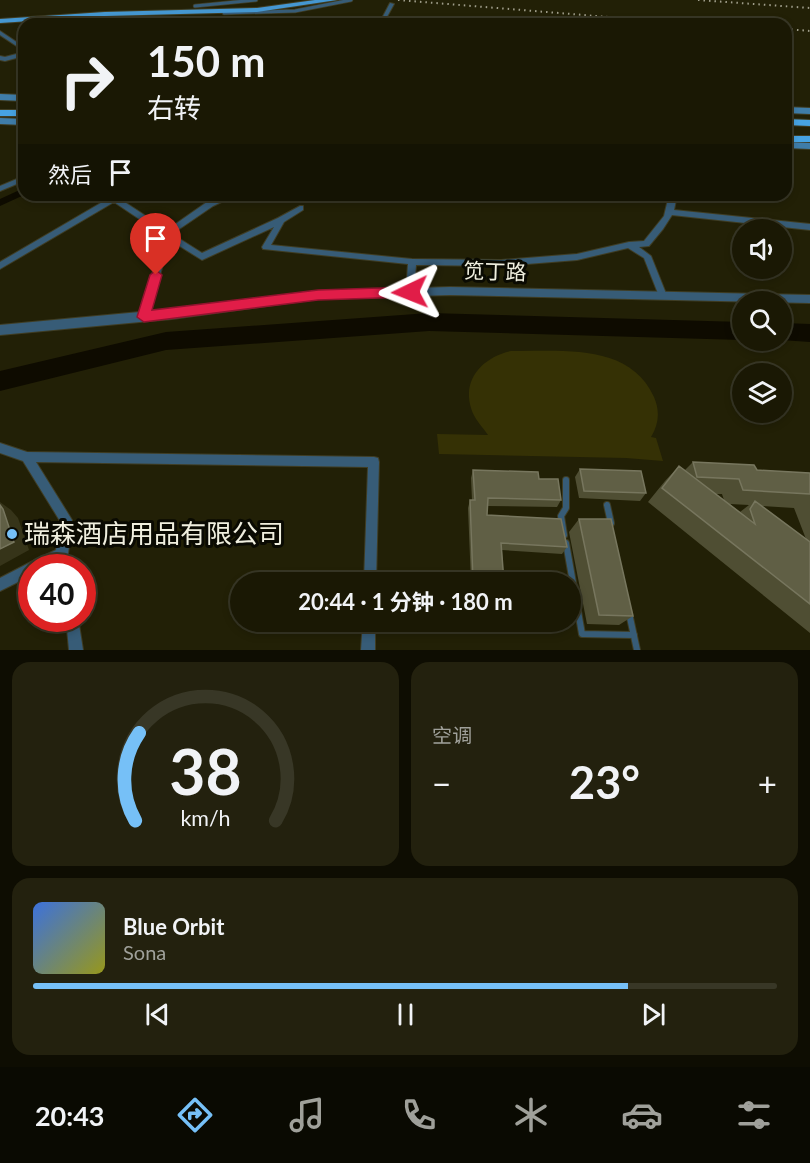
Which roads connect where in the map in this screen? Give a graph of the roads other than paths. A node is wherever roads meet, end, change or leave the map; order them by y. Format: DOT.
graph roads {
  1 [pos="256,0"];
  2 [pos="303,0"];
  3 [pos="333,0"];
  4 [pos="351,0"];
  5 [pos="392,4"];
  6 [pos="197,9"];
  7 [pos="36,18"];
  8 [pos="384,18"];
  9 [pos="18,19"];
  10 [pos="1,20"];
  11 [pos="0,33"];
  12 [pos="18,45"];
  13 [pos="18,56"];
  14 [pos="0,58"];
  15 [pos="0,97"];
  16 [pos="18,98"];
  17 [pos="0,104"];
  18 [pos="18,104"];
  19 [pos="792,110"];
  20 [pos="810,111"];
  21 [pos="0,113"];
  22 [pos="18,113"];
  23 [pos="792,116"];
  24 [pos="810,116"];
  25 [pos="0,121"];
  26 [pos="18,122"];
  27 [pos="792,122"];
  28 [pos="810,123"];
  29 [pos="792,131"];
  30 [pos="810,132"];
  31 [pos="792,139"];
  32 [pos="810,139"];
  33 [pos="792,145"];
  34 [pos="810,146"];
  35 [pos="18,181"];
  36 [pos="0,189"];
  37 [pos="111,201"];
  38 [pos="117,201"];
  39 [pos="217,201"];
  40 [pos="672,201"];
  41 [pos="300,208"];
  42 [pos="671,212"];
  43 [pos="281,220"];
  44 [pos="810,226"];
  45 [pos="168,233"];
  46 [pos="629,245"];
  47 [pos="412,262"];
  48 [pos="0,266"];
  49 [pos="410,292"];
  50 [pos="663,296"];
  51 [pos="810,299"];
  52 [pos="144,317"];
  53 [pos="2,333"];
  54 [pos="0,448"];
  55 [pos="27,457"];
  56 [pos="566,480"];
  57 [pos="607,505"];
  58 [pos="612,526"];
  59 [pos="64,554"];
  60 [pos="370,572"];
  61 [pos="569,572"];
  62 [pos="18,575"];
  63 [pos="0,585"];
  64 [pos="627,602"];
  65 [pos="581,631"];
  66 [pos="74,632"];
  67 [pos="369,632"];
  68 [pos="634,635"];
  69 [pos="76,650"];
  70 [pos="368,650"];
  71 [pos="637,650"];
  1 -- 6 [label="lane"];
  2 -- 6 [label="main road"];
  3 -- 6 [label="main road"];
  4 -- 6 [label="lane"];
  5 -- 8 [label="street"];
  6 -- 7 [label="main road"];
  9 -- 10 [label="main road"];
  11 -- 12 [label="street"];
  13 -- 14 [label="street"];
  15 -- 16 [label="main road"];
  17 -- 18 [label="highway"];
  19 -- 20 [label="main road"];
  21 -- 22 [label="highway"];
  23 -- 24 [label="highway"];
  25 -- 26 [label="main road"];
  27 -- 28 [label="highway"];
  29 -- 30 [label="highway"];
  31 -- 32 [label="highway"];
  33 -- 34 [label="main road"];
  35 -- 36 [label="street"];
  37 -- 48 [label="street"];
  38 -- 45 [label="street"];
  39 -- 45 [label="street"];
  40 -- 42 [label="street"];
  41 -- 43 [label="street"];
  42 -- 44 [label="street"];
  42 -- 46 [label="street"];
  43 -- 45 [label="street"];
  43 -- 47 [label="street"];
  45 -- 52 [label="street"];
  46 -- 47 [label="street"];
  46 -- 50 [label="street"];
  47 -- 49 [label="street"];
  49 -- 50 [label="street, 笕丁路"];
  49 -- 52 [label="street, 笕丁路"];
  50 -- 51 [label="street, 笕丁路"];
  52 -- 53 [label="street, 笕丁路"];
  54 -- 55 [label="street"];
  55 -- 59 [label="street"];
  55 -- 60 [label="street"];
  56 -- 61 [label="lane"];
  57 -- 58 [label="lane"];
  62 -- 63 [label="street"];
  64 -- 68 [label="lane"];
  65 -- 68 [label="lane"];
  66 -- 69 [label="street"];
  67 -- 70 [label="street"];
  68 -- 71 [label="lane"];
}
